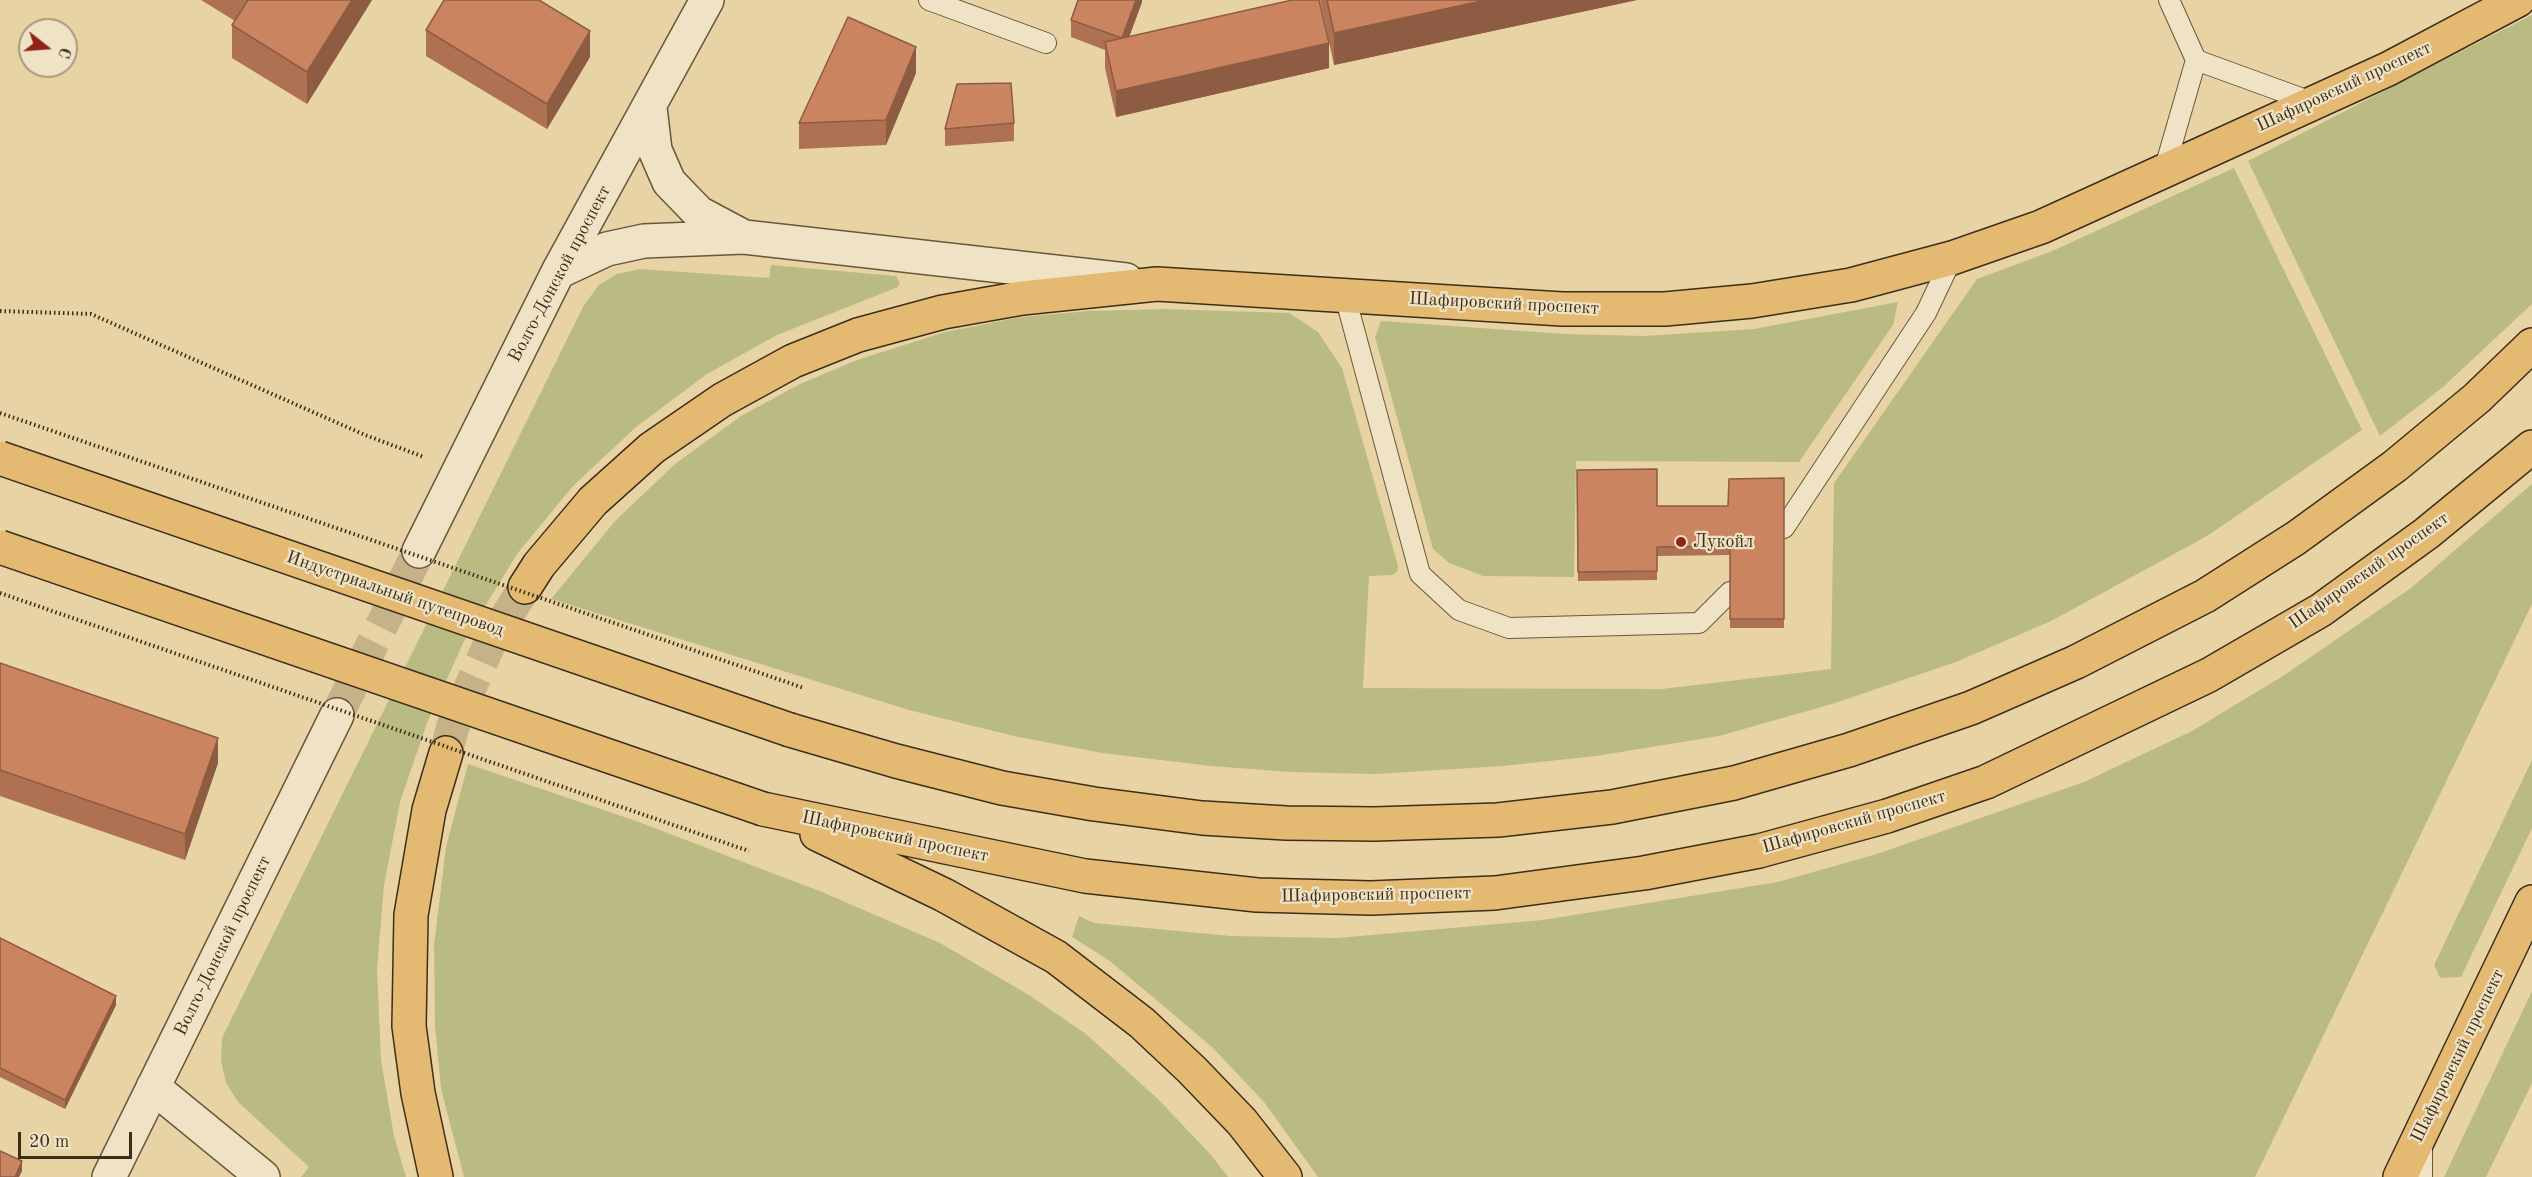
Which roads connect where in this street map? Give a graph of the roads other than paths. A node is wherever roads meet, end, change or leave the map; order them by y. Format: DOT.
graph roads {
  1 [pos="707,0"];
  2 [pos="929,0"];
  3 [pos="2169,0"];
  4 [pos="2518,0"];
  5 [pos="1046,43"];
  6 [pos="2196,60"];
  7 [pos="2314,103"];
  8 [pos="650,108"];
  9 [pos="2164,171"];
  10 [pos="744,237"];
  11 [pos="1952,258"];
  12 [pos="558,272"];
  13 [pos="1157,284"];
  14 [pos="1345,296"];
  15 [pos="2532,345"];
  16 [pos="2532,447"];
  17 [pos="0,458"];
  18 [pos="1784,528"];
  19 [pos="0,547"];
  20 [pos="419,550"];
  21 [pos="525,587"];
  22 [pos="1730,592"];
  23 [pos="337,715"];
  24 [pos="446,753"];
  25 [pos="764,809"];
  26 [pos="2532,902"];
  27 [pos="153,1087"];
  28 [pos="2422,1132"];
  29 [pos="109,1177"];
  30 [pos="263,1177"];
  31 [pos="436,1177"];
  32 [pos="1285,1177"];
  33 [pos="2400,1177"];
  34 [pos="2422,1177"];
  1 -- 8 [label="street, Волго-Донской проспект"];
  2 -- 5 [label="lane"];
  3 -- 6 [label="lane"];
  4 -- 7 [label="main road, Шафировский проспект"];
  6 -- 7 [label="lane"];
  6 -- 9 [label="lane"];
  7 -- 9 [label="main road, Шафировский проспект"];
  8 -- 10 [label="street"];
  8 -- 12 [label="street, Волго-Донской проспект"];
  9 -- 11 [label="main road, Шафировский проспект"];
  10 -- 12 [label="street"];
  10 -- 13 [label="street"];
  11 -- 14 [label="main road, Шафировский проспект"];
  11 -- 18 [label="lane"];
  12 -- 20 [label="street, Волго-Донской проспект"];
  13 -- 14 [label="main road, Шафировский проспект"];
  13 -- 21 [label="main road, Шафировский проспект"];
  14 -- 22 [label="lane"];
  15 -- 17 [label="main road, Индустриальный путепровод, bridge"];
  16 -- 25 [label="main road, Шафировский проспект"];
  19 -- 25 [label="main road, bridge"];
  23 -- 27 [label="street, Волго-Донской проспект"];
  24 -- 31 [label="main road"];
  25 -- 32 [label="main road, Шафировский проспект"];
  26 -- 28 [label="main road, Шафировский проспект"];
  27 -- 29 [label="street, Волго-Донской проспект"];
  27 -- 30 [label="street"];
  28 -- 33 [label="main road, Шафировский проспект"];
  28 -- 34 [label="lane"];
}
